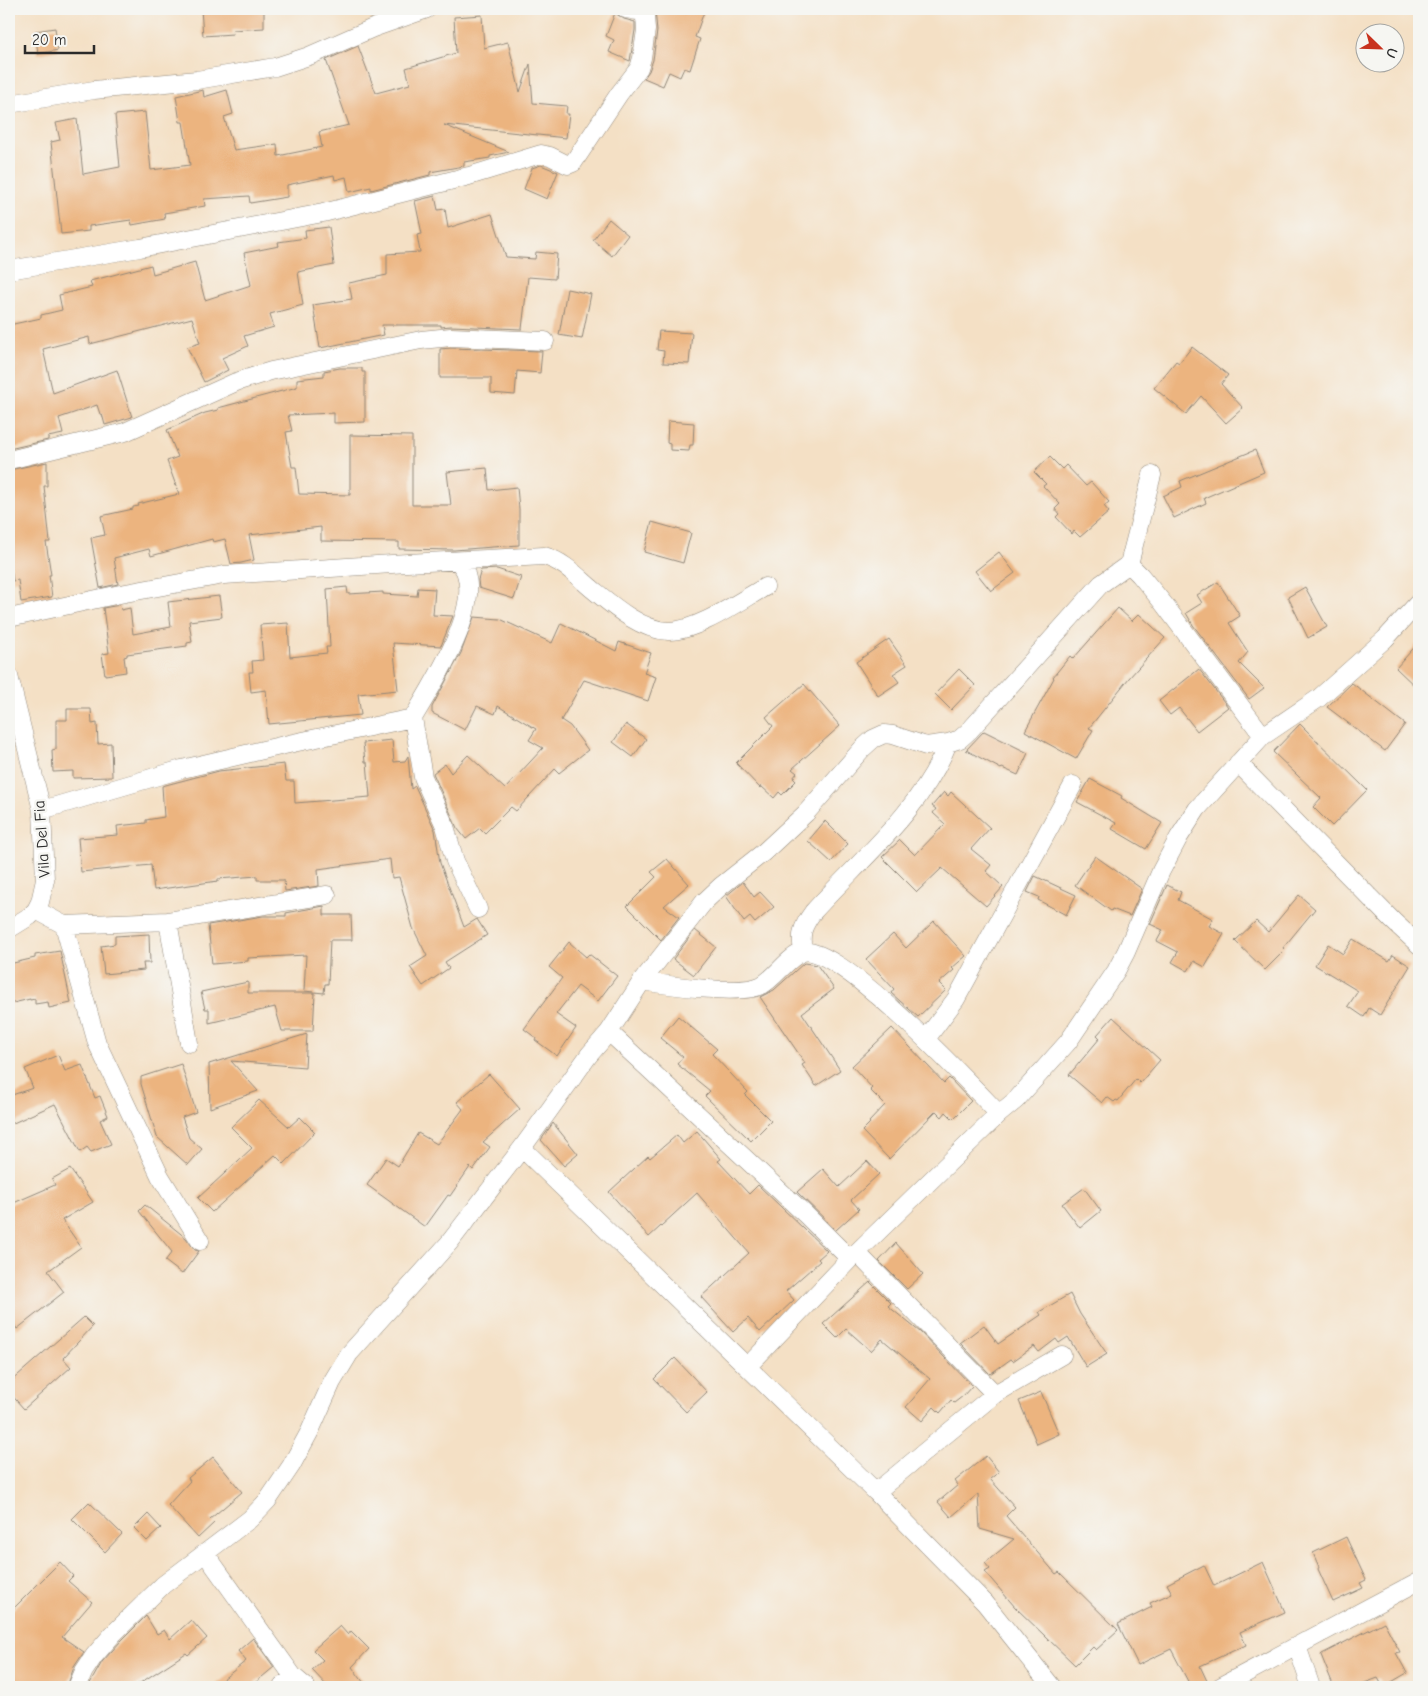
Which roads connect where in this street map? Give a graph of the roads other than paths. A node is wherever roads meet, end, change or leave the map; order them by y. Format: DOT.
graph roads {
  1 [pos="427,9"];
  2 [pos="626,9"];
  3 [pos="9,104"];
  4 [pos="9,270"];
  5 [pos="545,341"];
  6 [pos="9,460"];
  7 [pos="1152,476"];
  8 [pos="458,561"];
  9 [pos="1129,564"];
  10 [pos="765,586"];
  11 [pos="1419,602"];
  12 [pos="9,618"];
  13 [pos="9,676"];
  14 [pos="414,718"];
  15 [pos="1263,736"];
  16 [pos="948,743"];
  17 [pos="1238,763"];
  18 [pos="1073,785"];
  19 [pos="42,810"];
  20 [pos="327,895"];
  21 [pos="478,909"];
  22 [pos="36,910"];
  23 [pos="168,921"];
  24 [pos="64,925"];
  25 [pos="9,929"];
  26 [pos="1419,945"];
  27 [pos="803,952"];
  28 [pos="642,981"];
  29 [pos="609,1032"];
  30 [pos="926,1039"];
  31 [pos="189,1043"];
  32 [pos="999,1114"];
  33 [pos="522,1148"];
  34 [pos="200,1241"];
  35 [pos="853,1256"];
  36 [pos="1062,1355"];
  37 [pos="748,1366"];
  38 [pos="995,1394"];
  39 [pos="876,1492"];
  40 [pos="205,1553"];
  41 [pos="1419,1581"];
  42 [pos="1297,1646"];
  43 [pos="294,1684"];
  44 [pos="77,1687"];
  45 [pos="1052,1687"];
  46 [pos="1220,1687"];
  47 [pos="1311,1687"];
  1 -- 3 [label="street"];
  2 -- 4 [label="street"];
  5 -- 6 [label="street"];
  7 -- 9 [label="street"];
  8 -- 10 [label="street"];
  8 -- 12 [label="street"];
  8 -- 14 [label="street"];
  9 -- 15 [label="street"];
  9 -- 16 [label="street"];
  11 -- 15 [label="street"];
  13 -- 19 [label="street, Vila Del Fia"];
  14 -- 19 [label="street"];
  14 -- 21 [label="street"];
  15 -- 17 [label="street"];
  16 -- 27 [label="street"];
  16 -- 28 [label="street"];
  17 -- 26 [label="street"];
  17 -- 32 [label="street"];
  18 -- 30 [label="street"];
  19 -- 22 [label="street, Vila Del Fia"];
  20 -- 23 [label="street"];
  22 -- 24 [label="street"];
  22 -- 25 [label="street"];
  23 -- 24 [label="street"];
  23 -- 31 [label="street"];
  24 -- 34 [label="street"];
  27 -- 28 [label="street"];
  27 -- 30 [label="street"];
  28 -- 29 [label="street"];
  29 -- 33 [label="street"];
  29 -- 35 [label="street"];
  30 -- 32 [label="street"];
  32 -- 35 [label="street"];
  33 -- 37 [label="street"];
  33 -- 40 [label="street"];
  35 -- 37 [label="street"];
  35 -- 38 [label="street"];
  36 -- 38 [label="street"];
  37 -- 39 [label="street"];
  38 -- 39 [label="street"];
  39 -- 45 [label="street"];
  40 -- 43 [label="street"];
  40 -- 44 [label="street"];
  41 -- 42 [label="street"];
  42 -- 46 [label="street"];
  42 -- 47 [label="street"];
}
